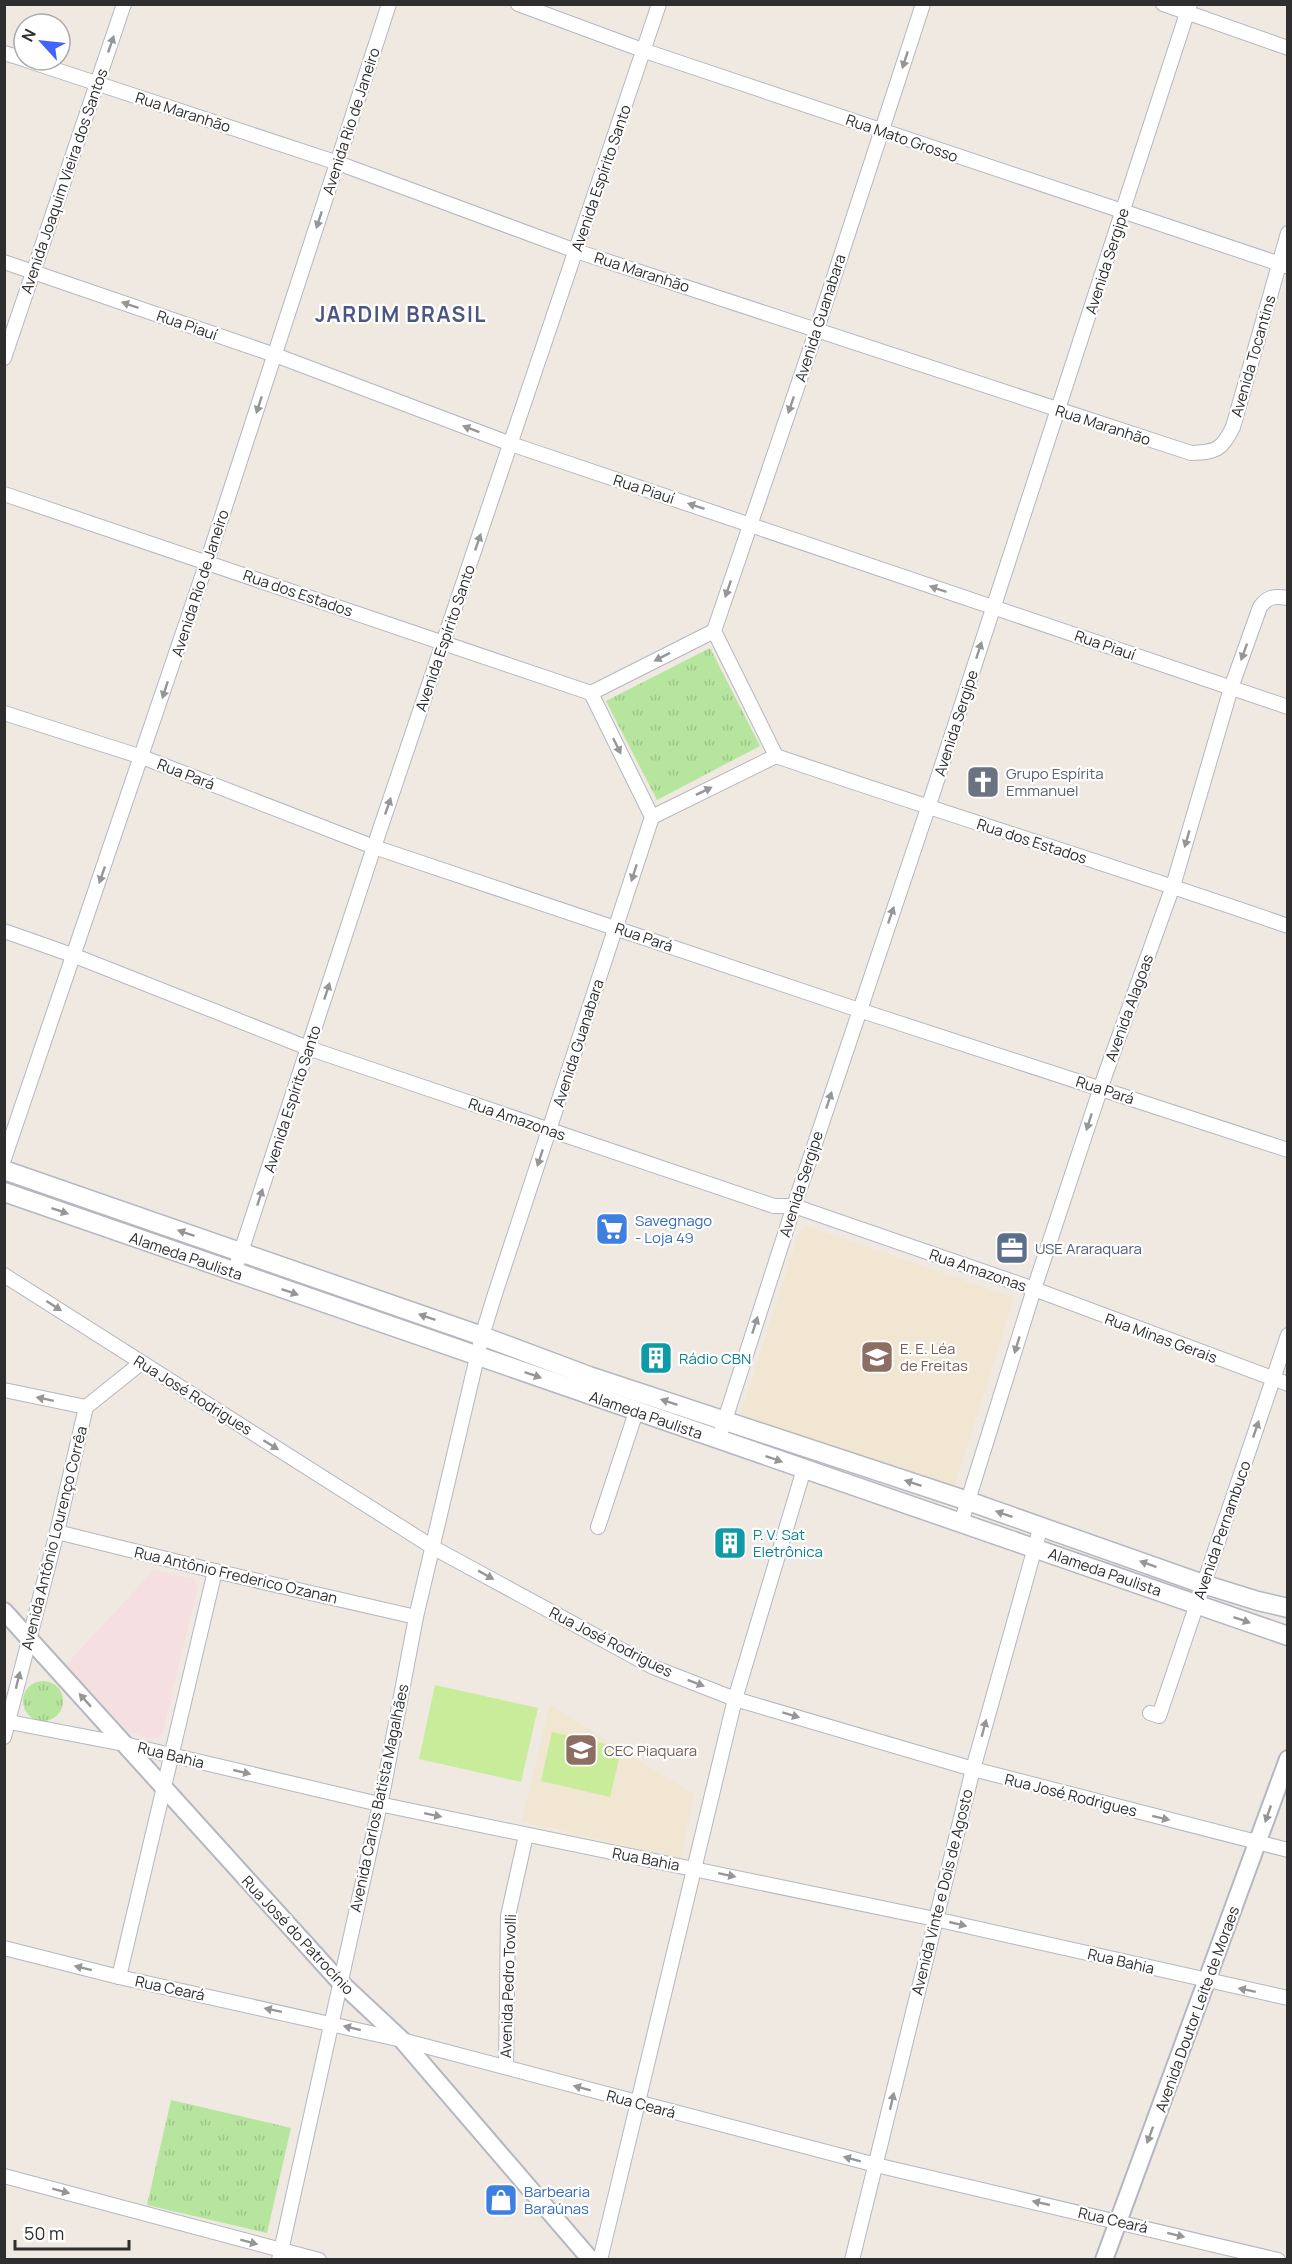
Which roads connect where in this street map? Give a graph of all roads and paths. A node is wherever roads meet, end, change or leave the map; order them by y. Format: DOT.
graph roads {
  1 [pos="124,4"];
  2 [pos="389,4"];
  3 [pos="518,4"];
  4 [pos="659,4"];
  5 [pos="923,4"];
  6 [pos="1163,4"];
  7 [pos="1189,9"];
  8 [pos="1287,48"];
  9 [pos="645,51"];
  10 [pos="63,72"];
  11 [pos="97,83"];
  12 [pos="881,130"];
  13 [pos="338,163"];
  14 [pos="1123,213"];
  15 [pos="1287,233"];
  16 [pos="576,251"];
  17 [pos="4,262"];
  18 [pos="1283,265"];
  19 [pos="33,272"];
  20 [pos="817,329"];
  21 [pos="275,355"];
  22 [pos="4,358"];
  23 [pos="1058,410"];
  24 [pos="1225,443"];
  25 [pos="511,444"];
  26 [pos="4,495"];
  27 [pos="751,524"];
  28 [pos="207,562"];
  29 [pos="1287,598"];
  30 [pos="993,608"];
  31 [pos="714,631"];
  32 [pos="443,643"];
  33 [pos="1231,688"];
  34 [pos="591,693"];
  35 [pos="1287,707"];
  36 [pos="4,713"];
  37 [pos="776,756"];
  38 [pos="142,757"];
  39 [pos="928,808"];
  40 [pos="652,817"];
  41 [pos="374,847"];
  42 [pos="1173,886"];
  43 [pos="1287,926"];
  44 [pos="616,928"];
  45 [pos="4,931"];
  46 [pos="75,956"];
  47 [pos="859,1010"];
  48 [pos="308,1048"];
  49 [pos="1101,1089"];
  50 [pos="549,1130"];
  51 [pos="1287,1150"];
  52 [pos="4,1159"];
  53 [pos="4,1170"];
  54 [pos="4,1192"];
  55 [pos="794,1206"];
  56 [pos="242,1252"];
  57 [pos="234,1273"];
  58 [pos="4,1275"];
  59 [pos="1034,1289"];
  60 [pos="1287,1335"];
  61 [pos="482,1336"];
  62 [pos="478,1356"];
  63 [pos="141,1363"];
  64 [pos="1273,1379"];
  65 [pos="1287,1384"];
  66 [pos="4,1390"];
  67 [pos="86,1407"];
  68 [pos="636,1412"];
  69 [pos="724,1420"];
  70 [pos="718,1440"];
  71 [pos="804,1469"];
  72 [pos="968,1501"];
  73 [pos="961,1522"];
  74 [pos="1041,1526"];
  75 [pos="598,1527"];
  76 [pos="57,1532"];
  77 [pos="1033,1547"];
  78 [pos="434,1548"];
  79 [pos="215,1571"];
  80 [pos="1203,1584"];
  81 [pos="1197,1604"];
  82 [pos="1287,1608"];
  83 [pos="4,1611"];
  84 [pos="416,1617"];
  85 [pos="1287,1636"];
  86 [pos="28,1638"];
  87 [pos="735,1699"];
  88 [pos="1150,1713"];
  89 [pos="6,1722"];
  90 [pos="4,1737"];
  91 [pos="124,1744"];
  92 [pos="170,1756"];
  93 [pos="1287,1759"];
  94 [pos="972,1769"];
  95 [pos="163,1787"];
  96 [pos="379,1804"];
  97 [pos="526,1835"];
  98 [pos="1258,1842"];
  99 [pos="1287,1850"];
  100 [pos="694,1868"];
  101 [pos="935,1919"];
  102 [pos="4,1948"];
  103 [pos="119,1977"];
  104 [pos="1207,1981"];
  105 [pos="339,1982"];
  106 [pos="1287,1998"];
  107 [pos="330,2023"];
  108 [pos="402,2040"];
  109 [pos="506,2067"];
  110 [pos="638,2103"];
  111 [pos="876,2165"];
  112 [pos="4,2176"];
  113 [pos="1119,2221"];
  114 [pos="280,2255"];
  115 [pos="319,2259"];
  116 [pos="591,2259"];
  117 [pos="600,2259"];
  118 [pos="852,2259"];
  119 [pos="1104,2259"];
  120 [pos="1278,2259"];
  11 -- 1 [label="street, Avenida Joaquim Vieira dos Santos, one-way"];
  2 -- 13 [label="street, Avenida Rio de Janeiro"];
  3 -- 9 [label="street, Rua Mato Grosso"];
  4 -- 9 [label="street, Avenida Espírito Santo"];
  5 -- 12 [label="street, Avenida Guanabara, one-way"];
  6 -- 7 [label="street"];
  7 -- 8 [label="street"];
  7 -- 14 [label="street, Avenida Sergipe"];
  9 -- 12 [label="street, Rua Mato Grosso"];
  9 -- 16 [label="street, Avenida Espírito Santo"];
  10 -- 11 [label="street, Rua Maranhão"];
  11 -- 13 [label="street, Rua Maranhão"];
  11 -- 19 [label="street, Avenida Joaquim Vieira dos Santos"];
  12 -- 14 [label="street, Rua Mato Grosso"];
  12 -- 20 [label="street, Avenida Guanabara"];
  13 -- 16 [label="street, Rua Maranhão"];
  13 -- 21 [label="street, Avenida Rio de Janeiro, one-way"];
  14 -- 18 [label="street, Rua Mato Grosso"];
  14 -- 23 [label="street, Avenida Sergipe"];
  15 -- 18 [label="street, Avenida Tocantins"];
  16 -- 20 [label="street, Rua Maranhão"];
  16 -- 25 [label="street, Avenida Espírito Santo"];
  17 -- 19 [label="street, Rua Piauí"];
  18 -- 24 [label="street, Avenida Tocantins"];
  21 -- 19 [label="street, Rua Piauí, one-way"];
  19 -- 22 [label="street, Avenida Joaquim Vieira dos Santos"];
  20 -- 23 [label="street, Rua Maranhão"];
  20 -- 27 [label="street, Avenida Guanabara, one-way"];
  25 -- 21 [label="street, Rua Piauí, one-way"];
  21 -- 28 [label="street, Avenida Rio de Janeiro, one-way"];
  23 -- 24 [label="street, Rua Maranhão"];
  23 -- 30 [label="street, Avenida Sergipe"];
  27 -- 25 [label="street, Rua Piauí, one-way"];
  32 -- 25 [label="street, Avenida Espírito Santo, one-way"];
  26 -- 28 [label="street, Rua dos Estados"];
  30 -- 27 [label="street, Rua Piauí, one-way"];
  27 -- 31 [label="street, Avenida Guanabara, one-way"];
  28 -- 32 [label="street, Rua dos Estados"];
  28 -- 38 [label="street, Avenida Rio de Janeiro, one-way"];
  29 -- 33 [label="street, Avenida Alagoas, one-way"];
  30 -- 33 [label="street, Rua Piauí"];
  39 -- 30 [label="street, Avenida Sergipe, one-way"];
  31 -- 34 [label="street, one-way"];
  31 -- 37 [label="street"];
  32 -- 34 [label="street, Rua dos Estados"];
  41 -- 32 [label="street, Avenida Espírito Santo, one-way"];
  33 -- 35 [label="street, Rua Piauí"];
  33 -- 42 [label="street, Avenida Alagoas, one-way"];
  34 -- 40 [label="street, one-way"];
  36 -- 38 [label="street, Rua Pará"];
  37 -- 39 [label="street, Rua dos Estados"];
  40 -- 37 [label="street, one-way"];
  38 -- 41 [label="street, Rua Pará"];
  38 -- 46 [label="street, Avenida Rio de Janeiro, one-way"];
  39 -- 42 [label="street, Rua dos Estados"];
  47 -- 39 [label="street, Avenida Sergipe, one-way"];
  40 -- 44 [label="street, Avenida Guanabara, one-way"];
  41 -- 44 [label="street, Rua Pará"];
  48 -- 41 [label="street, Avenida Espírito Santo, one-way"];
  42 -- 43 [label="street, Rua dos Estados"];
  42 -- 49 [label="street, Avenida Alagoas"];
  44 -- 47 [label="street, Rua Pará"];
  44 -- 50 [label="street, Avenida Guanabara"];
  45 -- 46 [label="street, Rua Amazonas"];
  46 -- 48 [label="street, Rua Amazonas"];
  46 -- 52 [label="street, Avenida Rio de Janeiro"];
  47 -- 49 [label="street, Rua Pará"];
  55 -- 47 [label="street, Avenida Sergipe, one-way"];
  48 -- 50 [label="street, Rua Amazonas"];
  56 -- 48 [label="street, Avenida Espírito Santo, one-way"];
  49 -- 51 [label="street, Rua Pará"];
  49 -- 59 [label="street, Avenida Alagoas, one-way"];
  50 -- 55 [label="street, Rua Amazonas"];
  50 -- 61 [label="street, Avenida Guanabara, one-way"];
  56 -- 53 [label="main road, Alameda Paulista, one-way"];
  54 -- 57 [label="main road, Alameda Paulista, one-way"];
  55 -- 59 [label="street, Rua Amazonas"];
  69 -- 55 [label="street, Avenida Sergipe, one-way"];
  56 -- 57 [label="street, Avenida Espírito Santo"];
  61 -- 56 [label="main road, Alameda Paulista, one-way"];
  57 -- 62 [label="main road, Alameda Paulista, one-way"];
  58 -- 63 [label="street, Rua José Rodrigues, one-way"];
  59 -- 64 [label="street, Rua Minas Gerais"];
  59 -- 72 [label="street, Avenida Alagoas, one-way"];
  60 -- 64 [label="street, Avenida Pernambuco"];
  61 -- 62 [label="street, Avenida Carlos Batista Magalhães"];
  69 -- 61 [label="main road, Alameda Paulista, one-way"];
  62 -- 68 [label="main road, Alameda Paulista, one-way"];
  62 -- 78 [label="street, Avenida Carlos Batista Magalhães"];
  63 -- 67 [label="street, Avenida Antônio Lourenço Corrêa"];
  63 -- 78 [label="street, Rua José Rodrigues, one-way"];
  64 -- 65 [label="street, Rua Minas Gerais"];
  80 -- 64 [label="street, Avenida Pernambuco, one-way"];
  67 -- 66 [label="street, one-way"];
  67 -- 76 [label="street, Avenida Antônio Lourenço Corrêa"];
  68 -- 70 [label="main road, Alameda Paulista"];
  68 -- 75 [label="street"];
  69 -- 70 [label="street, Avenida Sergipe"];
  72 -- 69 [label="main road, Alameda Paulista, one-way"];
  70 -- 71 [label="main road, Alameda Paulista, one-way"];
  71 -- 73 [label="main road, Alameda Paulista"];
  71 -- 87 [label="street"];
  72 -- 73 [label="street, Avenida Alagoas"];
  74 -- 72 [label="main road, Alameda Paulista, one-way"];
  73 -- 77 [label="main road, Alameda Paulista"];
  74 -- 77 [label="street, Avenida Vinte e Dois de Agosto"];
  80 -- 74 [label="main road, Alameda Paulista, one-way"];
  76 -- 79 [label="street, Rua Antônio Frederico Ozanan"];
  76 -- 86 [label="street, Avenida Antônio Lourenço Corrêa"];
  77 -- 81 [label="main road, Alameda Paulista"];
  94 -- 77 [label="street, Avenida Vinte e Dois de Agosto, one-way"];
  78 -- 84 [label="street, Avenida Carlos Batista Magalhães"];
  78 -- 87 [label="street, Rua José Rodrigues, one-way"];
  79 -- 84 [label="street, Rua Antônio Frederico Ozanan"];
  79 -- 92 [label="street"];
  80 -- 81 [label="street, Avenida Pernambuco"];
  80 -- 82 [label="main road, Alameda Paulista"];
  81 -- 85 [label="main road, Alameda Paulista, one-way"];
  81 -- 88 [label="street, Avenida Pernambuco"];
  83 -- 86 [label="street, Rua José do Patrocínio"];
  84 -- 96 [label="street, Avenida Carlos Batista Magalhães"];
  89 -- 86 [label="street, Avenida Antônio Lourenço Corrêa, one-way"];
  91 -- 86 [label="street, Rua José do Patrocínio, one-way"];
  87 -- 94 [label="street, Rua José Rodrigues, one-way"];
  87 -- 100 [label="street"];
  89 -- 90 [label="street, Avenida Antônio Lourenço Corrêa"];
  89 -- 91 [label="street, Rua Bahia"];
  91 -- 92 [label="street, Rua Bahia"];
  91 -- 95 [label="street, Rua José do Patrocínio"];
  92 -- 95 [label="street"];
  92 -- 96 [label="street, Rua Bahia, one-way"];
  93 -- 98 [label="street, Avenida Doutor Leite de Moraes, one-way"];
  94 -- 98 [label="street, Rua José Rodrigues, one-way"];
  94 -- 101 [label="street, Avenida Vinte e Dois de Agosto"];
  95 -- 103 [label="street"];
  95 -- 105 [label="street, Rua José do Patrocínio"];
  96 -- 97 [label="street, Rua Bahia, one-way"];
  96 -- 105 [label="street, Avenida Carlos Batista Magalhães"];
  97 -- 100 [label="street, Rua Bahia"];
  97 -- 109 [label="street, Avenida Pedro Tovolli"];
  98 -- 99 [label="street, Rua José Rodrigues"];
  98 -- 104 [label="street, Avenida Doutor Leite de Moraes"];
  100 -- 101 [label="street, Rua Bahia, one-way"];
  100 -- 110 [label="street"];
  101 -- 104 [label="street, Rua Bahia, one-way"];
  111 -- 101 [label="street, Avenida Vinte e Dois de Agosto, one-way"];
  103 -- 102 [label="street, Rua Ceará, one-way"];
  107 -- 103 [label="street, Rua Ceará, one-way"];
  106 -- 104 [label="street, Rua Bahia, one-way"];
  104 -- 113 [label="street, Avenida Doutor Leite de Moraes, one-way"];
  105 -- 107 [label="street, Avenida Carlos Batista Magalhães"];
  105 -- 108 [label="street, Rua José do Patrocínio"];
  108 -- 107 [label="street, Rua Ceará, one-way"];
  107 -- 114 [label="street, Avenida Carlos Batista Magalhães"];
  108 -- 109 [label="street, Rua Ceará"];
  108 -- 116 [label="street, Rua José do Patrocínio"];
  110 -- 109 [label="street, Rua Ceará, one-way"];
  111 -- 110 [label="street, Rua Ceará, one-way"];
  110 -- 117 [label="street"];
  113 -- 111 [label="street, Rua Ceará, one-way"];
  111 -- 118 [label="street, Avenida Vinte e Dois de Agosto"];
  112 -- 114 [label="street, one-way"];
  113 -- 119 [label="street, Avenida Doutor Leite de Moraes"];
  113 -- 120 [label="street, Rua Ceará, one-way"];
  114 -- 115 [label="street"];
}
